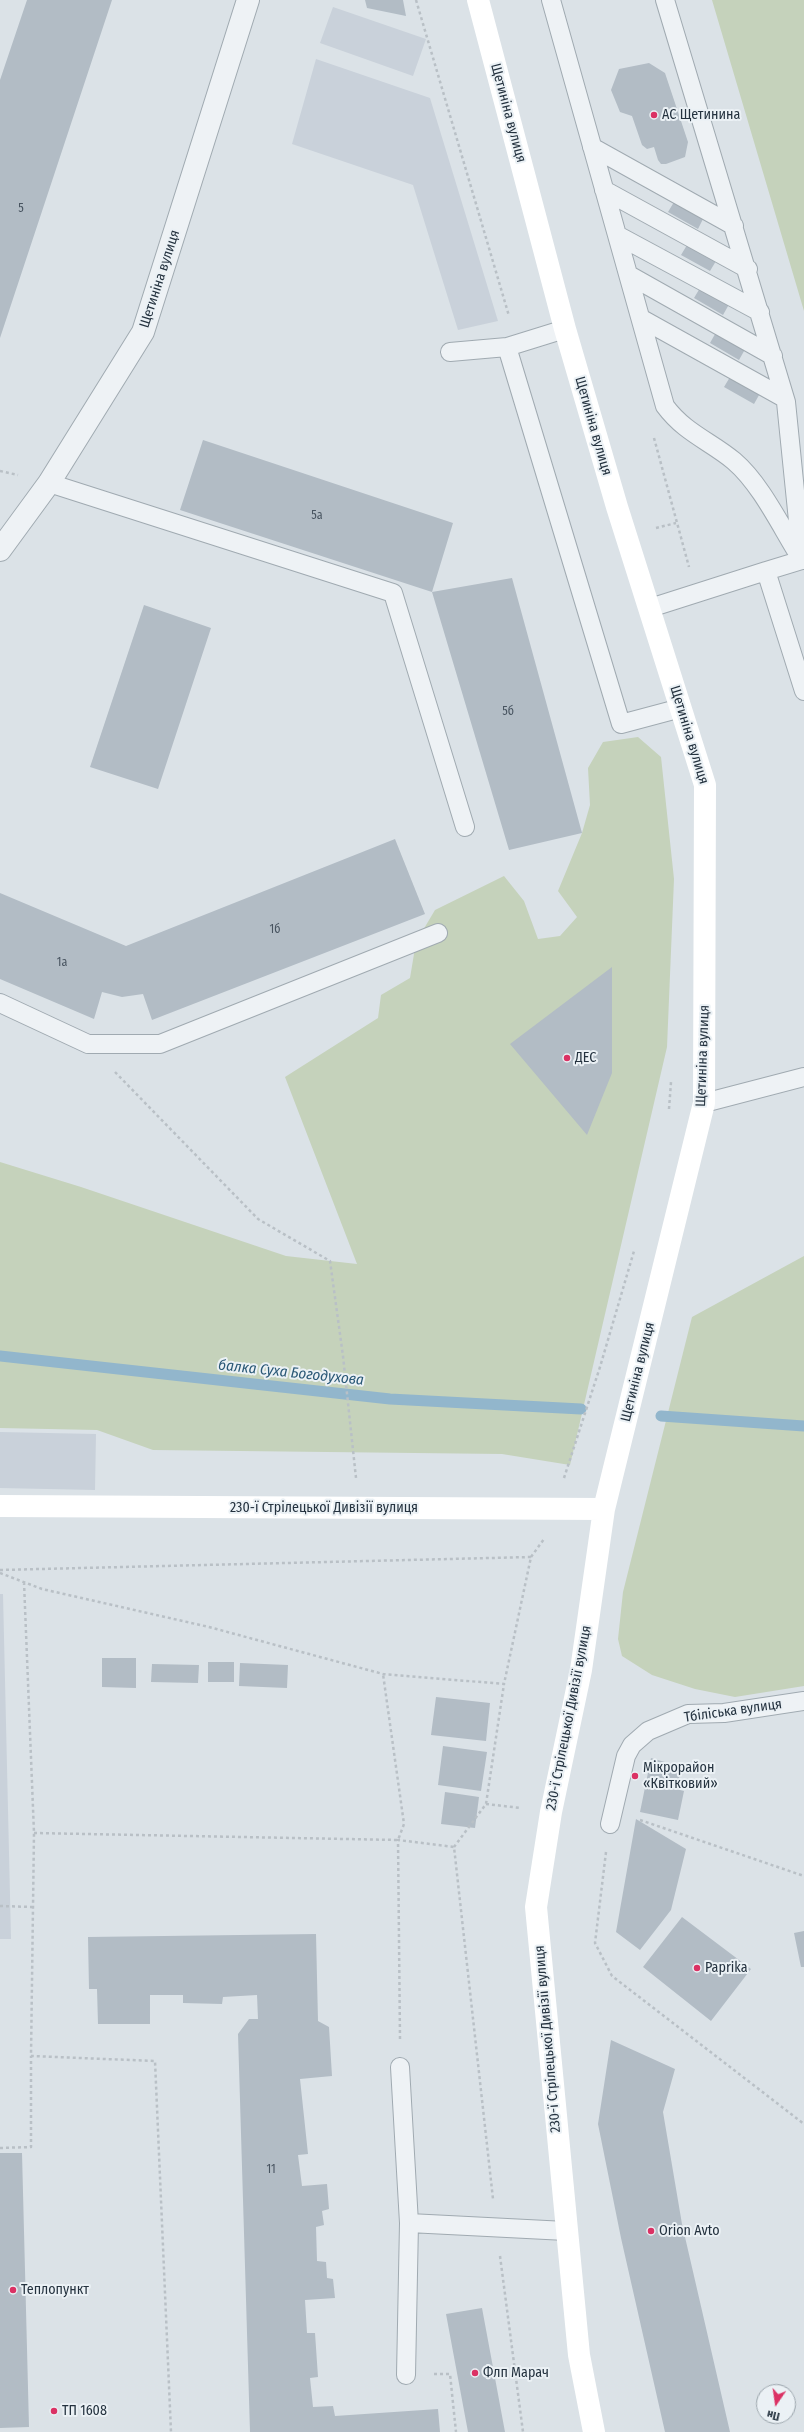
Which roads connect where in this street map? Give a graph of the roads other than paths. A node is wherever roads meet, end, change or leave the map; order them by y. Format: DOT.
graph roads {
  1 [pos="248,0"];
  2 [pos="478,0"];
  3 [pos="551,0"];
  4 [pos="665,0"];
  5 [pos="592,148"];
  6 [pos="604,190"];
  7 [pos="734,226"];
  8 [pos="617,235"];
  9 [pos="748,269"];
  10 [pos="629,275"];
  11 [pos="760,312"];
  12 [pos="642,319"];
  13 [pos="565,329"];
  14 [pos="512,345"];
  15 [pos="450,352"];
  16 [pos="773,356"];
  17 [pos="784,398"];
  18 [pos="49,483"];
  19 [pos="0,550"];
  20 [pos="803,560"];
  21 [pos="766,571"];
  22 [pos="650,608"];
  23 [pos="804,691"];
  24 [pos="681,708"];
  25 [pos="465,827"];
  26 [pos="438,933"];
  27 [pos="0,1003"];
  28 [pos="804,1077"];
  29 [pos="704,1103"];
  30 [pos="0,1506"];
  31 [pos="604,1509"];
  32 [pos="804,1701"];
  33 [pos="611,1817"];
  34 [pos="400,2067"];
  35 [pos="409,2223"];
  36 [pos="566,2232"];
  37 [pos="406,2375"];
  38 [pos="594,2432"];
  1 -- 18 [label="street, Щетиніна вулиця"];
  2 -- 13 [label="street, Щетиніна вулиця"];
  3 -- 5 [label="lane"];
  4 -- 7 [label="lane"];
  5 -- 6 [label="lane"];
  5 -- 7 [label="lane"];
  6 -- 8 [label="lane"];
  6 -- 9 [label="lane"];
  7 -- 9 [label="lane"];
  8 -- 10 [label="lane"];
  8 -- 11 [label="lane"];
  9 -- 11 [label="lane"];
  10 -- 12 [label="lane"];
  10 -- 16 [label="lane"];
  11 -- 16 [label="lane"];
  12 -- 17 [label="lane"];
  12 -- 20 [label="lane"];
  13 -- 14 [label="lane"];
  13 -- 22 [label="street, Щетиніна вулиця"];
  14 -- 15 [label="lane"];
  14 -- 24 [label="lane"];
  16 -- 17 [label="lane"];
  17 -- 20 [label="lane"];
  18 -- 19 [label="street, Щетиніна вулиця"];
  18 -- 25 [label="lane"];
  20 -- 21 [label="lane"];
  21 -- 22 [label="lane"];
  21 -- 23 [label="lane"];
  22 -- 24 [label="street, Щетиніна вулиця"];
  24 -- 29 [label="street, Щетиніна вулиця"];
  26 -- 27 [label="lane"];
  28 -- 29 [label="lane"];
  29 -- 31 [label="street, Щетиніна вулиця"];
  30 -- 31 [label="street, 230-ї Стрілецької Дивізії вулиця"];
  31 -- 36 [label="street, 230-ї Стрілецької Дивізії вулиця"];
  32 -- 33 [label="lane, Тбіліська вулиця"];
  34 -- 35 [label="lane"];
  35 -- 36 [label="lane"];
  35 -- 37 [label="lane"];
  36 -- 38 [label="street, 230-ї Стрілецької Дивізії вулиця"];
}
